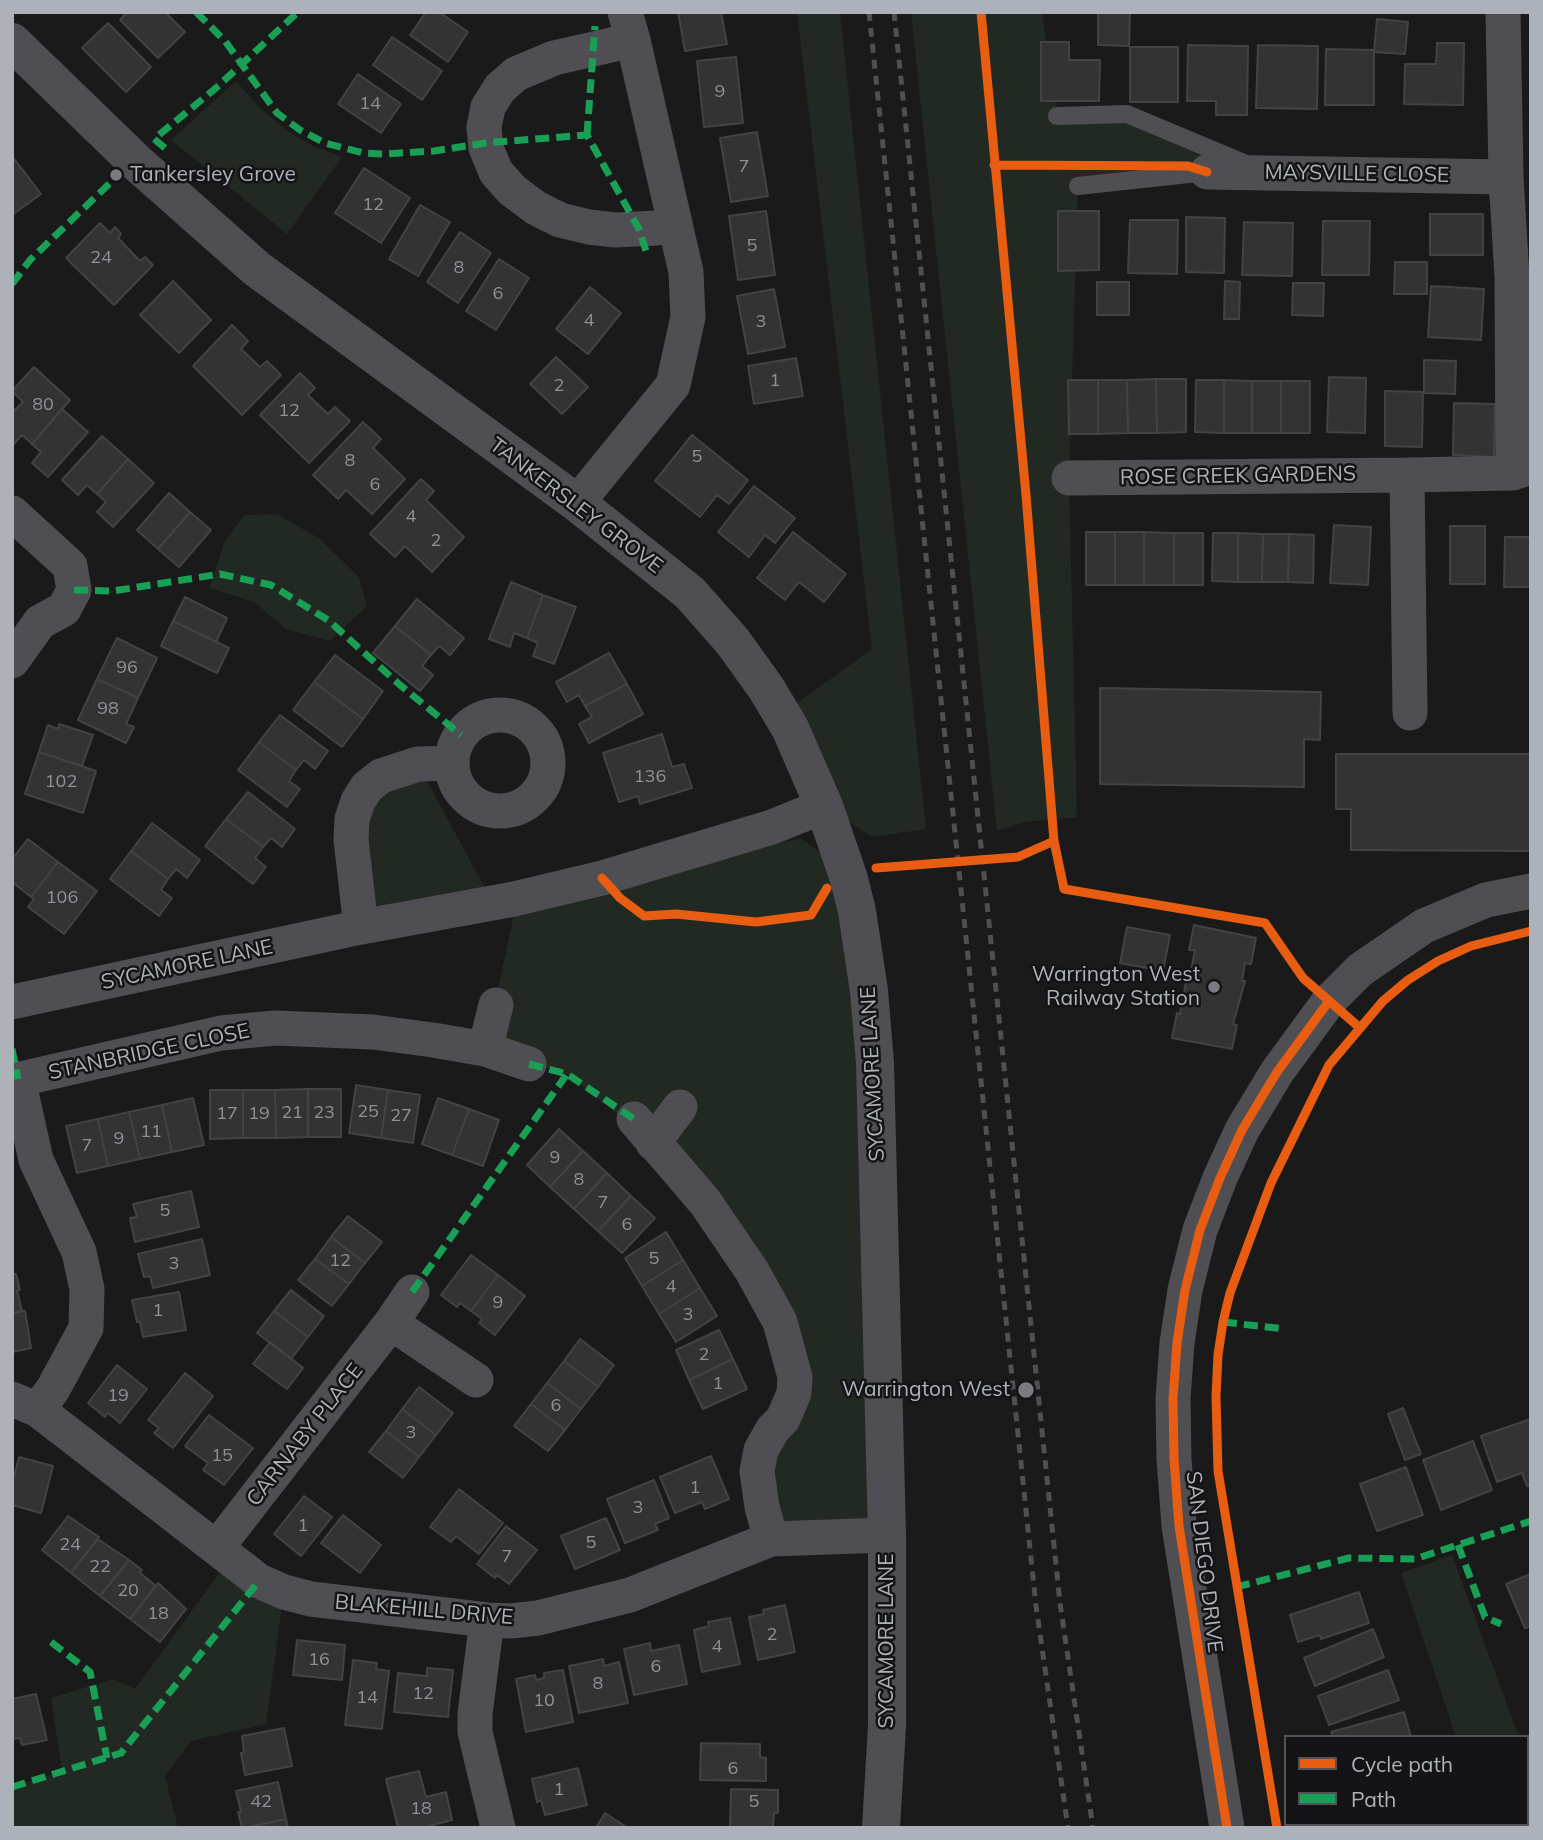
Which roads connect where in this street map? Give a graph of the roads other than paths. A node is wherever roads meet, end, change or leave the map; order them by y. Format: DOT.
graph roads {
  1 [pos="1503,12"];
  2 [pos="629,26"];
  3 [pos="12,42"];
  4 [pos="1057,116"];
  5 [pos="1207,172"];
  6 [pos="1264,172"];
  7 [pos="1506,177"];
  8 [pos="1078,186"];
  9 [pos="674,224"];
  10 [pos="1522,470"];
  11 [pos="1407,475"];
  12 [pos="1069,478"];
  13 [pos="577,503"];
  14 [pos="12,513"];
  15 [pos="12,662"];
  16 [pos="1410,713"];
  17 [pos="451,764"];
  18 [pos="824,806"];
  19 [pos="1531,891"];
  20 [pos="361,927"];
  21 [pos="12,1002"];
  22 [pos="496,1005"];
  23 [pos="485,1049"];
  24 [pos="529,1064"];
  25 [pos="15,1080"];
  26 [pos="680,1107"];
  27 [pos="412,1292"];
  28 [pos="391,1323"];
  29 [pos="476,1380"];
  30 [pos="25,1405"];
  31 [pos="887,1535"];
  32 [pos="771,1539"];
  33 [pos="218,1546"];
  34 [pos="486,1620"];
  35 [pos="498,1828"];
  36 [pos="881,1828"];
  37 [pos="1227,1828"];
  1 -- 7 [label="street"];
  2 -- 9 [label="street"];
  2 -- 9 [label="street"];
  3 -- 13 [label="street, TANKERSLEY GROVE"];
  4 -- 6 [label="lane"];
  5 -- 6 [label="street, MAYSVILLE CLOSE"];
  5 -- 8 [label="lane"];
  6 -- 7 [label="street, MAYSVILLE CLOSE"];
  7 -- 10 [label="street"];
  9 -- 13 [label="street"];
  10 -- 11 [label="street, ROSE CREEK GARDENS"];
  11 -- 12 [label="street, ROSE CREEK GARDENS"];
  11 -- 16 [label="street"];
  13 -- 18 [label="street, TANKERSLEY GROVE"];
  14 -- 15 [label="street"];
  17 -- 20 [label="street"];
  18 -- 20 [label="street, SYCAMORE LANE"];
  18 -- 31 [label="street, SYCAMORE LANE"];
  19 -- 37 [label="street, SAN DIEGO DRIVE"];
  20 -- 21 [label="street, SYCAMORE LANE"];
  22 -- 23 [label="street"];
  23 -- 24 [label="street, STANBRIDGE CLOSE"];
  23 -- 25 [label="street, STANBRIDGE CLOSE"];
  25 -- 30 [label="street, STANBRIDGE CLOSE"];
  26 -- 32 [label="street"];
  27 -- 28 [label="street, CARNABY PLACE"];
  28 -- 29 [label="street"];
  28 -- 33 [label="street, CARNABY PLACE"];
  30 -- 33 [label="street, BLAKEHILL DRIVE"];
  31 -- 32 [label="street, BLAKEHILL DRIVE"];
  31 -- 36 [label="street, SYCAMORE LANE"];
  32 -- 34 [label="street, BLAKEHILL DRIVE"];
  33 -- 34 [label="street, BLAKEHILL DRIVE"];
  34 -- 35 [label="street"];
}
